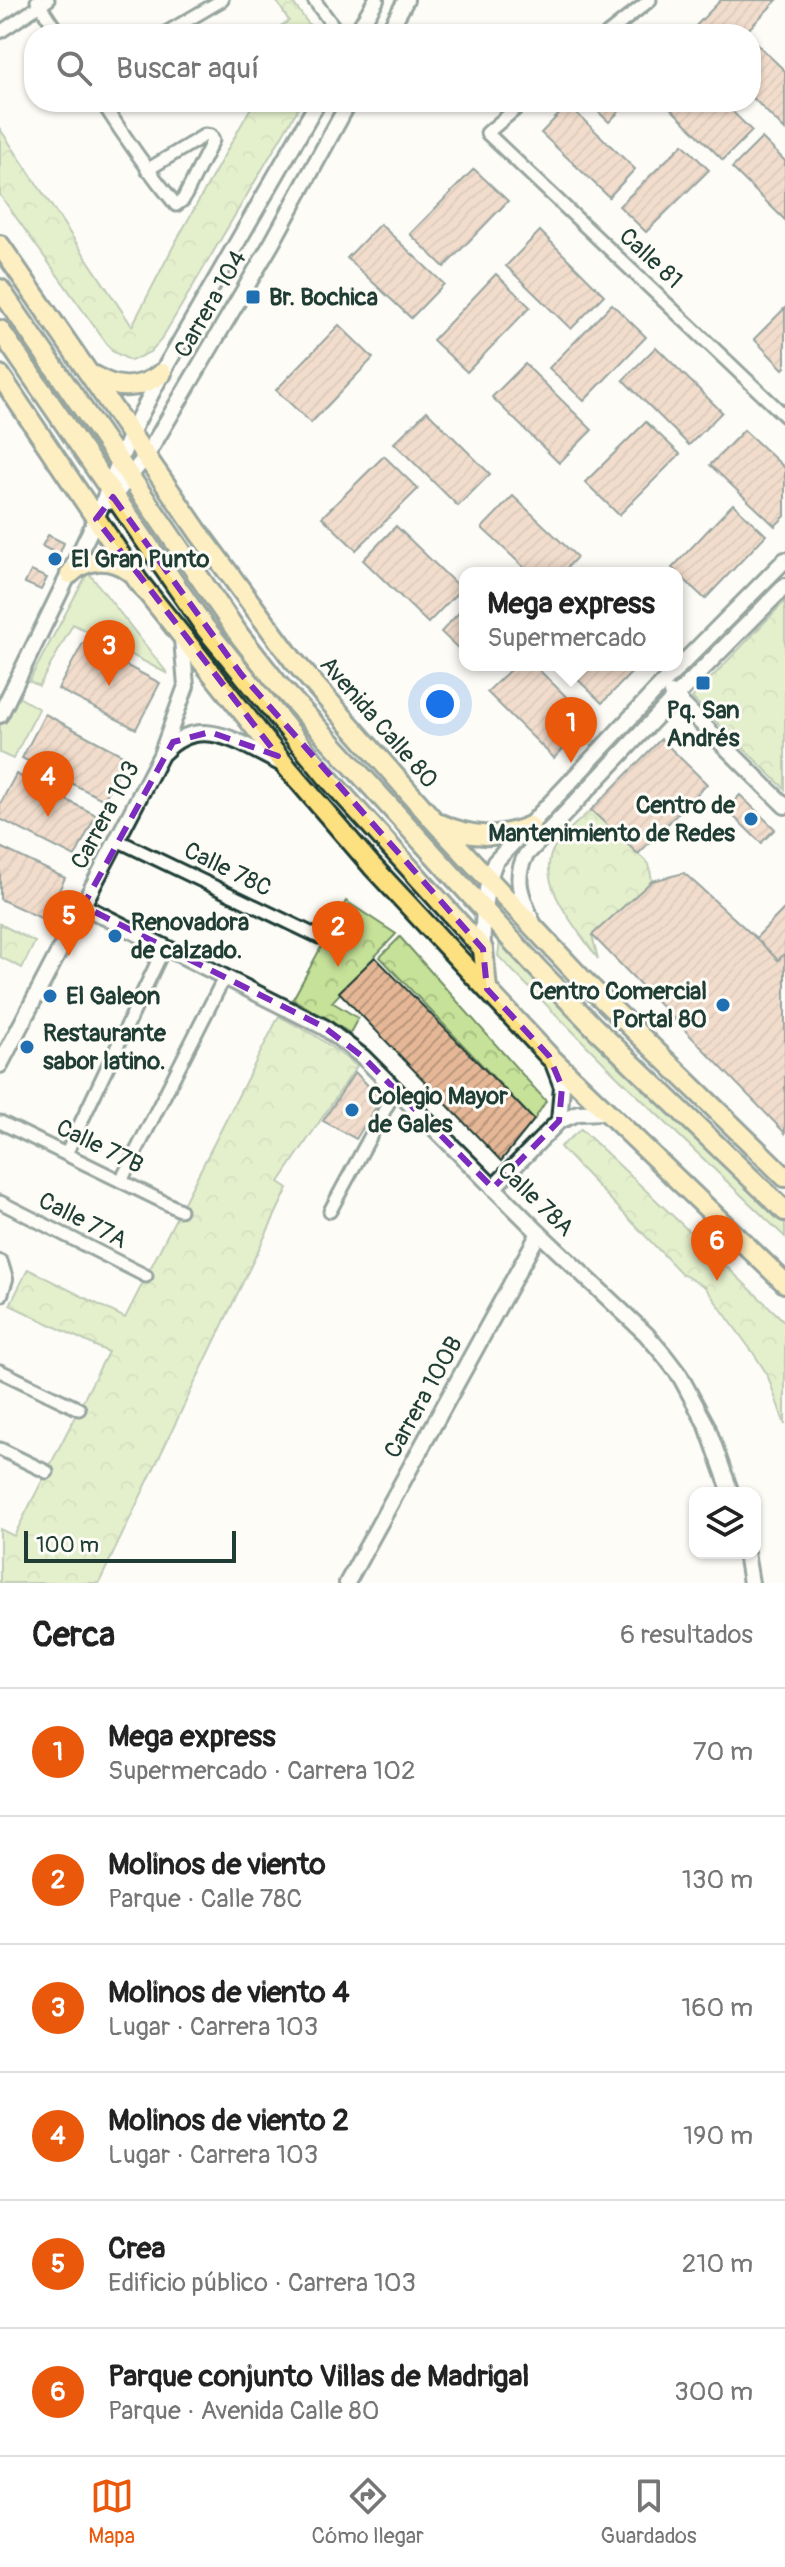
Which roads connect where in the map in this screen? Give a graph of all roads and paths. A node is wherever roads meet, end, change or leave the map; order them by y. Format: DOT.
graph roads {
  1 [pos="222,0"];
  2 [pos="314,0"];
  3 [pos="376,0"];
  4 [pos="406,0"];
  5 [pos="650,0"];
  6 [pos="42,2"];
  7 [pos="54,24"];
  8 [pos="181,24"];
  9 [pos="332,24"];
  10 [pos="362,24"];
  11 [pos="393,24"];
  12 [pos="620,24"];
  13 [pos="0,32"];
  14 [pos="109,112"];
  15 [pos="312,112"];
  16 [pos="344,112"];
  17 [pos="512,112"];
  18 [pos="147,170"];
  19 [pos="0,245"];
  20 [pos="0,289"];
  21 [pos="0,330"];
  22 [pos="86,369"];
  23 [pos="162,373"];
  24 [pos="0,375"];
  25 [pos="785,416"];
  26 [pos="131,433"];
  27 [pos="147,455"];
  28 [pos="125,469"];
  29 [pos="111,493"];
  30 [pos="96,519"];
  31 [pos="785,560"];
  32 [pos="70,574"];
  33 [pos="138,581"];
  34 [pos="785,586"];
  35 [pos="182,639"];
  36 [pos="683,663"];
  37 [pos="675,671"];
  38 [pos="662,684"];
  39 [pos="675,697"];
  40 [pos="0,715"];
  41 [pos="161,755"];
  42 [pos="285,765"];
  43 [pos="785,806"];
  44 [pos="435,822"];
  45 [pos="530,826"];
  46 [pos="117,840"];
  47 [pos="489,878"];
  48 [pos="83,906"];
  49 [pos="484,911"];
  50 [pos="537,931"];
  51 [pos="319,937"];
  52 [pos="165,946"];
  53 [pos="483,949"];
  54 [pos="225,976"];
  55 [pos="487,989"];
  56 [pos="2,1056"];
  57 [pos="549,1056"];
  58 [pos="396,1089"];
  59 [pos="606,1112"];
  60 [pos="559,1121"];
  61 [pos="0,1122"];
  62 [pos="66,1154"];
  63 [pos="785,1177"];
  64 [pos="121,1181"];
  65 [pos="493,1188"];
  66 [pos="0,1202"];
  67 [pos="180,1210"];
  68 [pos="330,1211"];
  69 [pos="785,1211"];
  70 [pos="539,1233"];
  71 [pos="0,1263"];
  72 [pos="146,1276"];
  73 [pos="785,1283"];
  74 [pos="0,1294"];
  75 [pos="0,1371"];
  76 [pos="79,1409"];
  77 [pos="0,1449"];
  78 [pos="47,1472"];
  79 [pos="730,1487"];
  80 [pos="747,1559"];
  81 [pos="347,1583"];
  82 [pos="751,1583"];
  1 -- 8 [label="street"];
  2 -- 9 [label="street"];
  3 -- 10 [label="street"];
  4 -- 11 [label="street"];
  5 -- 12 [label="street"];
  6 -- 7 [label="street"];
  6 -- 13 [label="street"];
  14 -- 18 [label="street"];
  15 -- 23 [label="street, Carrera 104"];
  16 -- 27 [label="street, Carrera 104"];
  17 -- 25 [label="street, Calle 81"];
  18 -- 18 [label="street"];
  19 -- 22 [label="highway, Avenida Calle 80"];
  20 -- 28 [label="highway, Avenida Calle 80"];
  21 -- 29 [label="highway"];
  22 -- 23 [label="highway"];
  22 -- 26 [label="highway, Avenida Calle 80"];
  23 -- 26 [label="street, Carrera 104"];
  24 -- 30 [label="highway"];
  26 -- 27 [label="highway, Avenida Calle 80"];
  26 -- 28 [label="street, Carrera 104"];
  27 -- 28 [label="street, Carrera 104"];
  27 -- 44 [label="highway, Avenida Calle 80"];
  28 -- 29 [label="street, Carrera 104"];
  28 -- 49 [label="highway, Avenida Calle 80"];
  29 -- 30 [label="street, Carrera 104"];
  29 -- 53 [label="highway"];
  30 -- 32 [label="street, Carrera 104"];
  30 -- 33 [label="highway"];
  31 -- 36 [label="street"];
  32 -- 33 [label="highway"];
  32 -- 40 [label="street, Carrera 104"];
  33 -- 35 [label="highway"];
  34 -- 39 [label="street"];
  35 -- 41 [label="street, Carrera 103"];
  35 -- 42 [label="highway"];
  37 -- 38 [label="street"];
  38 -- 39 [label="street"];
  38 -- 45 [label="street"];
  39 -- 43 [label="street"];
  39 -- 50 [label="street"];
  41 -- 42 [label="street, Carrera 103"];
  41 -- 46 [label="street, Carrera 103"];
  42 -- 55 [label="highway"];
  44 -- 45 [label="highway"];
  44 -- 47 [label="highway, Avenida Calle 80"];
  45 -- 47 [label="street"];
  46 -- 48 [label="street, Carrera 103"];
  46 -- 51 [label="street, Calle 78C"];
  47 -- 49 [label="street"];
  47 -- 50 [label="highway, Avenida Calle 80"];
  48 -- 52 [label="street, Calle 78A"];
  48 -- 56 [label="street, Carrera 103"];
  49 -- 53 [label="street"];
  49 -- 69 [label="highway, Avenida Calle 80"];
  50 -- 63 [label="highway, Avenida Calle 80"];
  52 -- 54 [label="street, Calle 78A"];
  52 -- 62 [label="street"];
  53 -- 55 [label="highway"];
  54 -- 58 [label="street, Calle 78A"];
  54 -- 64 [label="street"];
  55 -- 57 [label="highway"];
  57 -- 59 [label="highway"];
  57 -- 60 [label="street"];
  58 -- 65 [label="street, Calle 78A"];
  58 -- 68 [label="street"];
  59 -- 60 [label="street"];
  59 -- 73 [label="highway"];
  60 -- 65 [label="street"];
  61 -- 62 [label="street, Calle 77B"];
  62 -- 64 [label="street, Calle 77B"];
  64 -- 67 [label="street, Calle 77B"];
  65 -- 70 [label="street, Calle 78A"];
  66 -- 72 [label="street, Calle 77A"];
  70 -- 79 [label="street, Calle 78A"];
  70 -- 81 [label="street, Carrera 100B"];
  71 -- 74 [label="street"];
  75 -- 76 [label="street"];
  77 -- 78 [label="street"];
  80 -- 82 [label="street"];
}
